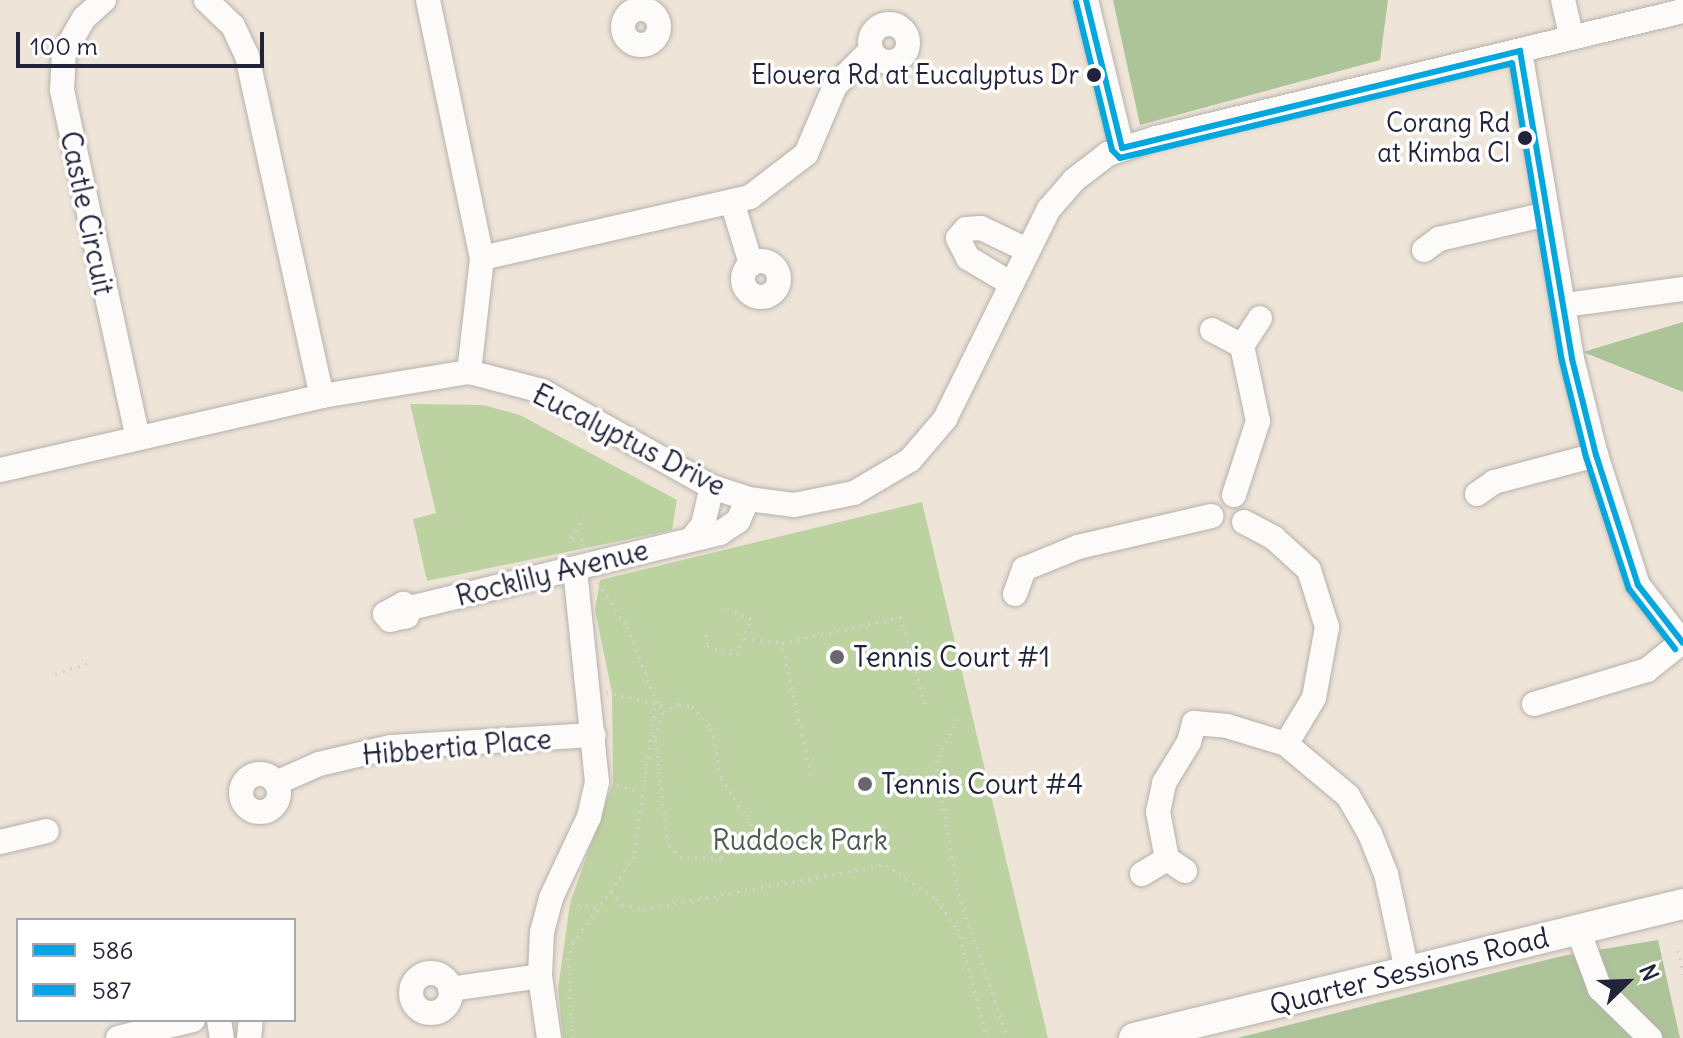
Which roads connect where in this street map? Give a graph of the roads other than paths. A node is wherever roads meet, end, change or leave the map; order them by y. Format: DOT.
graph roads {
  1 [pos="104,0"];
  2 [pos="206,0"];
  3 [pos="428,0"];
  4 [pos="1086,0"];
  5 [pos="1563,0"];
  6 [pos="1683,11"];
  7 [pos="1572,38"];
  8 [pos="871,50"];
  9 [pos="1520,51"];
  10 [pos="1122,148"];
  11 [pos="733,205"];
  12 [pos="1547,214"];
  13 [pos="1027,250"];
  14 [pos="1424,250"];
  15 [pos="482,258"];
  16 [pos="751,264"];
  17 [pos="1010,283"];
  18 [pos="1683,289"];
  19 [pos="1565,305"];
  20 [pos="1260,318"];
  21 [pos="1212,330"];
  22 [pos="1242,346"];
  23 [pos="469,372"];
  24 [pos="322,396"];
  25 [pos="138,438"];
  26 [pos="1596,455"];
  27 [pos="0,470"];
  28 [pos="712,487"];
  29 [pos="1477,494"];
  30 [pos="1234,495"];
  31 [pos="748,499"];
  32 [pos="1211,516"];
  33 [pos="1244,522"];
  34 [pos="694,536"];
  35 [pos="581,568"];
  36 [pos="1015,594"];
  37 [pos="410,608"];
  38 [pos="1682,643"];
  39 [pos="1534,704"];
  40 [pos="594,735"];
  41 [pos="1286,744"];
  42 [pos="276,783"];
  43 [pos="47,831"];
  44 [pos="0,842"];
  45 [pos="1142,874"];
  46 [pos="1683,904"];
  47 [pos="1578,930"];
  48 [pos="1407,971"];
  49 [pos="540,976"];
  50 [pos="450,989"];
  51 [pos="185,1022"];
  52 [pos="118,1038"];
  53 [pos="549,1038"];
  54 [pos="1134,1038"];
  55 [pos="1650,1038"];
  1 -- 25 [label="street, Castle Circuit"];
  2 -- 24 [label="street"];
  3 -- 15 [label="street"];
  4 -- 10 [label="street"];
  5 -- 7 [label="street"];
  6 -- 7 [label="street, Eucalyptus Drive"];
  7 -- 9 [label="street, Eucalyptus Drive"];
  8 -- 11 [label="street"];
  9 -- 10 [label="street, Eucalyptus Drive"];
  9 -- 12 [label="street"];
  10 -- 13 [label="street, Eucalyptus Drive"];
  11 -- 15 [label="street"];
  11 -- 16 [label="street"];
  12 -- 14 [label="street"];
  12 -- 19 [label="street"];
  13 -- 17 [label="street, Eucalyptus Drive"];
  13 -- 17 [label="street"];
  15 -- 23 [label="street"];
  17 -- 31 [label="street, Eucalyptus Drive"];
  18 -- 19 [label="street"];
  19 -- 26 [label="street"];
  20 -- 22 [label="street"];
  21 -- 22 [label="street"];
  22 -- 30 [label="street"];
  23 -- 24 [label="street, Eucalyptus Drive"];
  23 -- 28 [label="street, Eucalyptus Drive"];
  24 -- 25 [label="street, Eucalyptus Drive"];
  25 -- 27 [label="street, Eucalyptus Drive"];
  26 -- 29 [label="street"];
  26 -- 38 [label="street"];
  28 -- 31 [label="street, Eucalyptus Drive"];
  28 -- 34 [label="street"];
  30 -- 32 [label="street"];
  30 -- 33 [label="street"];
  31 -- 34 [label="street, Rocklily Avenue"];
  32 -- 33 [label="street"];
  32 -- 36 [label="street"];
  33 -- 41 [label="street"];
  34 -- 35 [label="street, Rocklily Avenue"];
  35 -- 37 [label="street, Rocklily Avenue"];
  35 -- 40 [label="street"];
  38 -- 39 [label="street"];
  40 -- 42 [label="street, Hibbertia Place"];
  40 -- 49 [label="street"];
  41 -- 45 [label="street"];
  41 -- 48 [label="street"];
  43 -- 44 [label="street"];
  46 -- 47 [label="main road, Quarter Sessions Road"];
  47 -- 48 [label="main road, Quarter Sessions Road"];
  47 -- 55 [label="street"];
  48 -- 54 [label="main road, Quarter Sessions Road"];
  49 -- 50 [label="street"];
  49 -- 53 [label="street"];
  51 -- 52 [label="street"];
}
